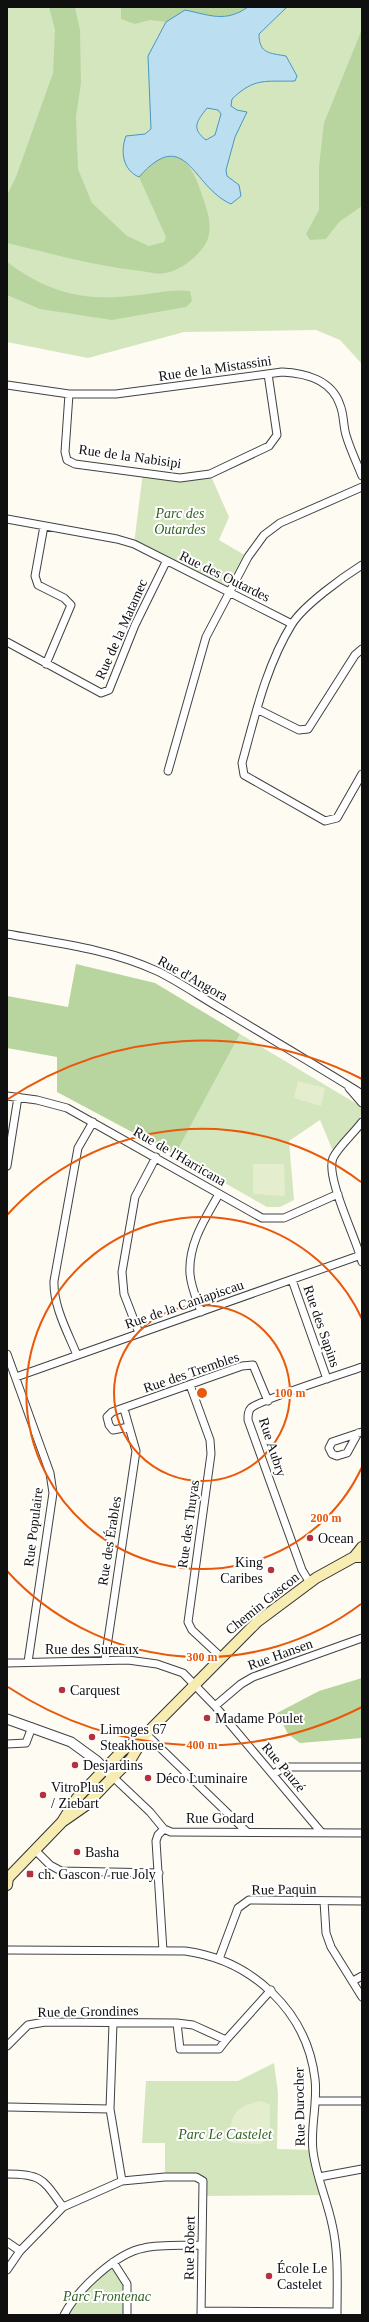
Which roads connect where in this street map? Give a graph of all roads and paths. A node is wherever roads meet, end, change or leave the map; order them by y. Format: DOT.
graph roads {
  1 [pos="268,374"];
  2 [pos="7,385"];
  3 [pos="69,394"];
  4 [pos="362,476"];
  5 [pos="362,487"];
  6 [pos="7,519"];
  7 [pos="44,526"];
  8 [pos="166,562"];
  9 [pos="362,565"];
  10 [pos="231,592"];
  11 [pos="292,624"];
  12 [pos="7,642"];
  13 [pos="362,649"];
  14 [pos="46,664"];
  15 [pos="257,709"];
  16 [pos="168,771"];
  17 [pos="362,775"];
  18 [pos="7,934"];
  19 [pos="348,1088"];
  20 [pos="362,1094"];
  21 [pos="7,1096"];
  22 [pos="18,1097"];
  23 [pos="362,1103"];
  24 [pos="93,1122"];
  25 [pos="362,1122"];
  26 [pos="362,1129"];
  27 [pos="354,1134"];
  28 [pos="156,1157"];
  29 [pos="7,1166"];
  30 [pos="218,1194"];
  31 [pos="338,1194"];
  32 [pos="361,1259"];
  33 [pos="292,1280"];
  34 [pos="201,1312"];
  35 [pos="139,1333"];
  36 [pos="7,1354"];
  37 [pos="77,1355"];
  38 [pos="362,1367"];
  39 [pos="16,1377"];
  40 [pos="327,1379"];
  41 [pos="190,1385"];
  42 [pos="268,1401"];
  43 [pos="124,1409"];
  44 [pos="129,1427"];
  45 [pos="362,1547"];
  46 [pos="358,1557"];
  47 [pos="310,1582"];
  48 [pos="362,1638"];
  49 [pos="221,1657"];
  50 [pos="105,1660"];
  51 [pos="28,1662"];
  52 [pos="7,1663"];
  53 [pos="194,1684"];
  54 [pos="215,1706"];
  55 [pos="7,1720"];
  56 [pos="32,1727"];
  57 [pos="146,1734"];
  58 [pos="7,1744"];
  59 [pos="362,1767"];
  60 [pos="105,1769"];
  61 [pos="273,1774"];
  62 [pos="113,1777"];
  63 [pos="62,1822"];
  64 [pos="164,1829"];
  65 [pos="247,1832"];
  66 [pos="321,1832"];
  67 [pos="362,1833"];
  68 [pos="35,1850"];
  69 [pos="159,1873"];
  70 [pos="7,1881"];
  71 [pos="324,1901"];
  72 [pos="362,1901"];
  73 [pos="7,1950"];
  74 [pos="163,1951"];
  75 [pos="219,1959"];
  76 [pos="362,1976"];
  77 [pos="353,1981"];
  78 [pos="271,1990"];
  79 [pos="362,1997"];
  80 [pos="113,2023"];
  81 [pos="177,2023"];
  82 [pos="226,2040"];
  83 [pos="7,2046"];
  84 [pos="315,2101"];
  85 [pos="362,2101"];
  86 [pos="7,2107"];
  87 [pos="110,2109"];
  88 [pos="362,2169"];
  89 [pos="7,2174"];
  90 [pos="319,2177"];
  91 [pos="122,2181"];
  92 [pos="63,2208"];
  93 [pos="7,2242"];
  94 [pos="202,2246"];
  95 [pos="20,2251"];
  96 [pos="113,2262"];
  97 [pos="7,2270"];
  98 [pos="201,2313"];
  99 [pos="269,2313"];
  100 [pos="337,2314"];
  101 [pos="64,2315"];
  102 [pos="127,2315"];
  1 -- 3 [label="street, Rue de la Mistassini"];
  1 -- 3 [label="street, Rue de la Nabisipi"];
  1 -- 4 [label="street, Rue de la Mistassini"];
  2 -- 3 [label="street, Rue de la Mistassini"];
  5 -- 10 [label="street"];
  6 -- 7 [label="street, Rue des Outardes"];
  7 -- 8 [label="street, Rue des Outardes"];
  7 -- 14 [label="street"];
  8 -- 10 [label="street, Rue des Outardes"];
  8 -- 14 [label="street, Rue de la Matamec"];
  9 -- 11 [label="street"];
  10 -- 11 [label="street, Rue des Outardes"];
  10 -- 16 [label="street"];
  11 -- 15 [label="street"];
  12 -- 14 [label="street, Rue de la Matamec"];
  13 -- 15 [label="street"];
  15 -- 17 [label="street"];
  18 -- 19 [label="street, Rue d'Angora"];
  19 -- 20 [label="street, Rue d'Angora"];
  19 -- 23 [label="street, Rue d'Angora"];
  21 -- 22 [label="street, Rue de l'Harricana"];
  22 -- 24 [label="street, Rue de l'Harricana"];
  22 -- 29 [label="street"];
  24 -- 28 [label="street, Rue de l'Harricana"];
  24 -- 37 [label="street"];
  25 -- 27 [label="street"];
  26 -- 27 [label="street"];
  27 -- 31 [label="street"];
  28 -- 30 [label="street, Rue de l'Harricana"];
  28 -- 35 [label="street"];
  30 -- 31 [label="street, Rue de l'Harricana"];
  30 -- 34 [label="street"];
  31 -- 32 [label="street"];
  32 -- 33 [label="street, Rue de la Caniapiscau"];
  33 -- 34 [label="street, Rue de la Caniapiscau"];
  33 -- 40 [label="street, Rue des Sapins"];
  34 -- 35 [label="street, Rue de la Caniapiscau"];
  35 -- 37 [label="street, Rue de la Caniapiscau"];
  36 -- 39 [label="street, Rue Populaire"];
  37 -- 39 [label="street, Rue de la Caniapiscau"];
  38 -- 40 [label="street, Rue Aubry"];
  39 -- 51 [label="street, Rue Populaire"];
  40 -- 42 [label="street, Rue Aubry"];
  41 -- 42 [label="street, Rue des Trembles"];
  41 -- 43 [label="street, Rue des Trembles"];
  41 -- 49 [label="street, Rue des Thuyas"];
  42 -- 47 [label="street, Rue Aubry"];
  43 -- 44 [label="street, Rue des Érables"];
  43 -- 44 [label="street"];
  44 -- 50 [label="street, Rue des Érables"];
  45 -- 46 [label="main road, Chemin Gascon"];
  46 -- 47 [label="main road, Chemin Gascon"];
  47 -- 49 [label="main road, Chemin Gascon"];
  48 -- 54 [label="street, Rue Hansen"];
  49 -- 53 [label="main road, Chemin Gascon"];
  50 -- 51 [label="street, Rue des Sureaux"];
  50 -- 53 [label="street, Rue des Sureaux"];
  51 -- 52 [label="street, Rue des Sureaux"];
  53 -- 54 [label="street, Rue Pauzé"];
  53 -- 57 [label="main road, Chemin Gascon"];
  54 -- 61 [label="street, Rue Pauzé"];
  55 -- 56 [label="street"];
  56 -- 58 [label="street"];
  56 -- 60 [label="street"];
  57 -- 60 [label="main road, Chemin Gascon"];
  57 -- 62 [label="main road, Chemin Gascon"];
  57 -- 65 [label="street"];
  59 -- 61 [label="street"];
  60 -- 62 [label="street"];
  60 -- 63 [label="main road, Chemin Gascon"];
  61 -- 66 [label="street, Rue Pauzé"];
  62 -- 63 [label="main road, Chemin Gascon"];
  62 -- 64 [label="street"];
  63 -- 68 [label="main road, Chemin Gascon"];
  64 -- 65 [label="street, Rue Godard"];
  64 -- 69 [label="street"];
  65 -- 66 [label="street, Rue Godard"];
  66 -- 67 [label="street, Rue Godard"];
  68 -- 69 [label="street"];
  68 -- 70 [label="main road, Chemin Gascon"];
  69 -- 74 [label="street"];
  71 -- 72 [label="street, Rue Paquin"];
  71 -- 75 [label="street, Rue Paquin"];
  71 -- 77 [label="street"];
  73 -- 74 [label="street, Rue Durocher"];
  74 -- 75 [label="street, Rue Durocher"];
  75 -- 78 [label="street, Rue Durocher"];
  76 -- 77 [label="street"];
  77 -- 79 [label="street"];
  78 -- 82 [label="street"];
  78 -- 84 [label="street, Rue Durocher"];
  80 -- 81 [label="street, Rue de Grondines"];
  80 -- 83 [label="street, Rue de Grondines"];
  80 -- 87 [label="street"];
  81 -- 82 [label="street, Rue de Grondines"];
  81 -- 82 [label="street"];
  84 -- 85 [label="street"];
  84 -- 90 [label="street, Rue Durocher"];
  86 -- 87 [label="street"];
  87 -- 91 [label="street"];
  88 -- 90 [label="street"];
  89 -- 92 [label="street"];
  90 -- 100 [label="street, Rue Durocher"];
  91 -- 92 [label="street"];
  91 -- 94 [label="street, Rue Robert"];
  92 -- 95 [label="street"];
  93 -- 95 [label="street"];
  94 -- 96 [label="street"];
  94 -- 98 [label="street, Rue Robert"];
  95 -- 97 [label="street"];
  96 -- 101 [label="street"];
  96 -- 102 [label="street"];
  98 -- 99 [label="street"];
  99 -- 100 [label="street"];
}
